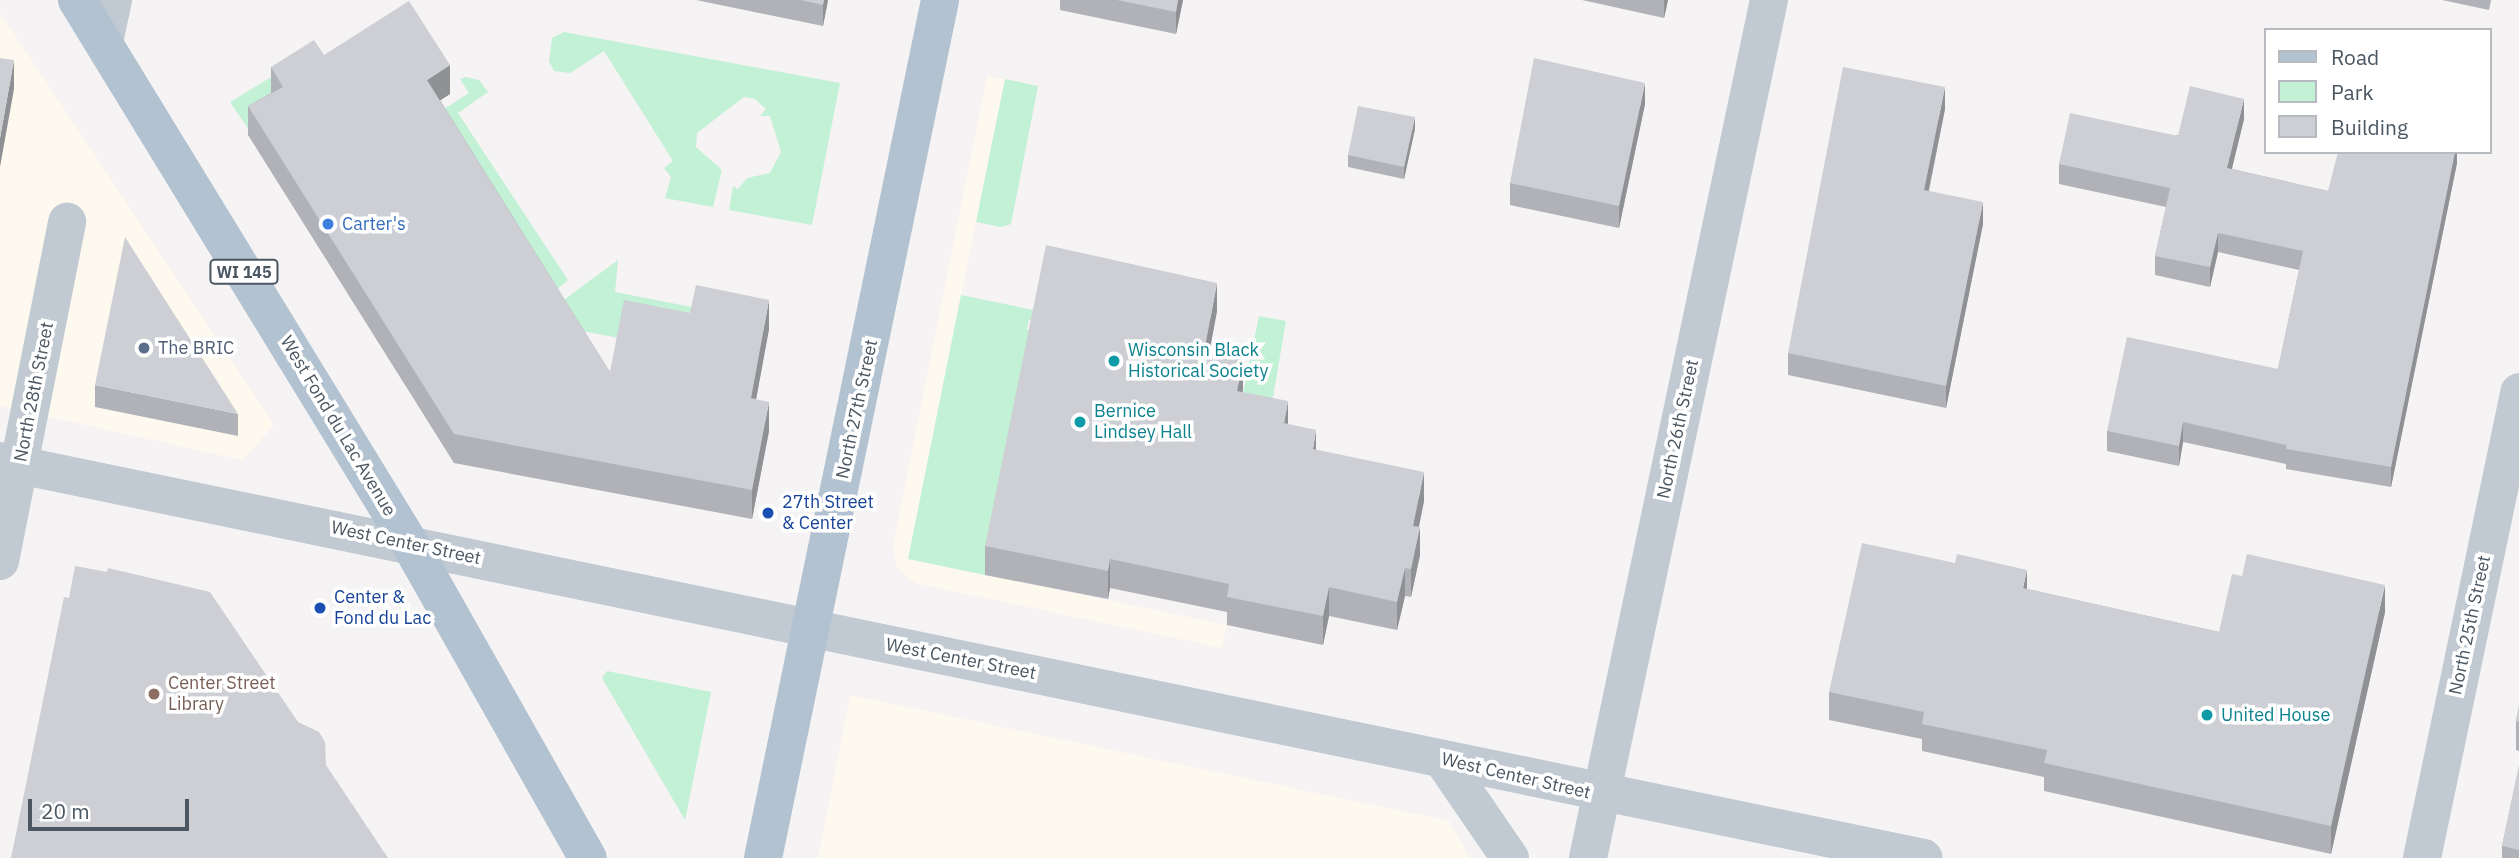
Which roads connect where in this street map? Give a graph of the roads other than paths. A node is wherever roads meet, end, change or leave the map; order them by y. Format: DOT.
graph roads {
  1 [pos="77,0"];
  2 [pos="113,0"];
  3 [pos="940,0"];
  4 [pos="1769,0"];
  5 [pos="104,42"];
  6 [pos="67,222"];
  7 [pos="2519,392"];
  8 [pos="10,463"];
  9 [pos="410,544"];
  10 [pos="0,561"];
  11 [pos="810,630"];
  12 [pos="1442,759"];
  13 [pos="1601,794"];
  14 [pos="588,858"];
  15 [pos="763,858"];
  16 [pos="1510,858"];
  17 [pos="1588,858"];
  18 [pos="1923,858"];
  19 [pos="2422,858"];
  1 -- 5 [label="main road, West Fond du Lac Avenue / WI 145"];
  2 -- 5 [label="street"];
  3 -- 11 [label="main road, North 27th Street"];
  4 -- 13 [label="street, North 26th Street"];
  5 -- 9 [label="main road, West Fond du Lac Avenue / WI 145"];
  6 -- 8 [label="street, North 28th Street"];
  7 -- 19 [label="street, North 25th Street"];
  8 -- 9 [label="street, West Center Street"];
  8 -- 10 [label="street, North 28th Street"];
  9 -- 11 [label="street, West Center Street"];
  9 -- 14 [label="main road, West Fond du Lac Avenue / WI 145"];
  11 -- 12 [label="street, West Center Street"];
  11 -- 15 [label="main road, North 27th Street"];
  12 -- 13 [label="street, West Center Street"];
  12 -- 16 [label="street"];
  13 -- 17 [label="street, North 26th Street"];
  13 -- 18 [label="street, West Center Street"];
}
